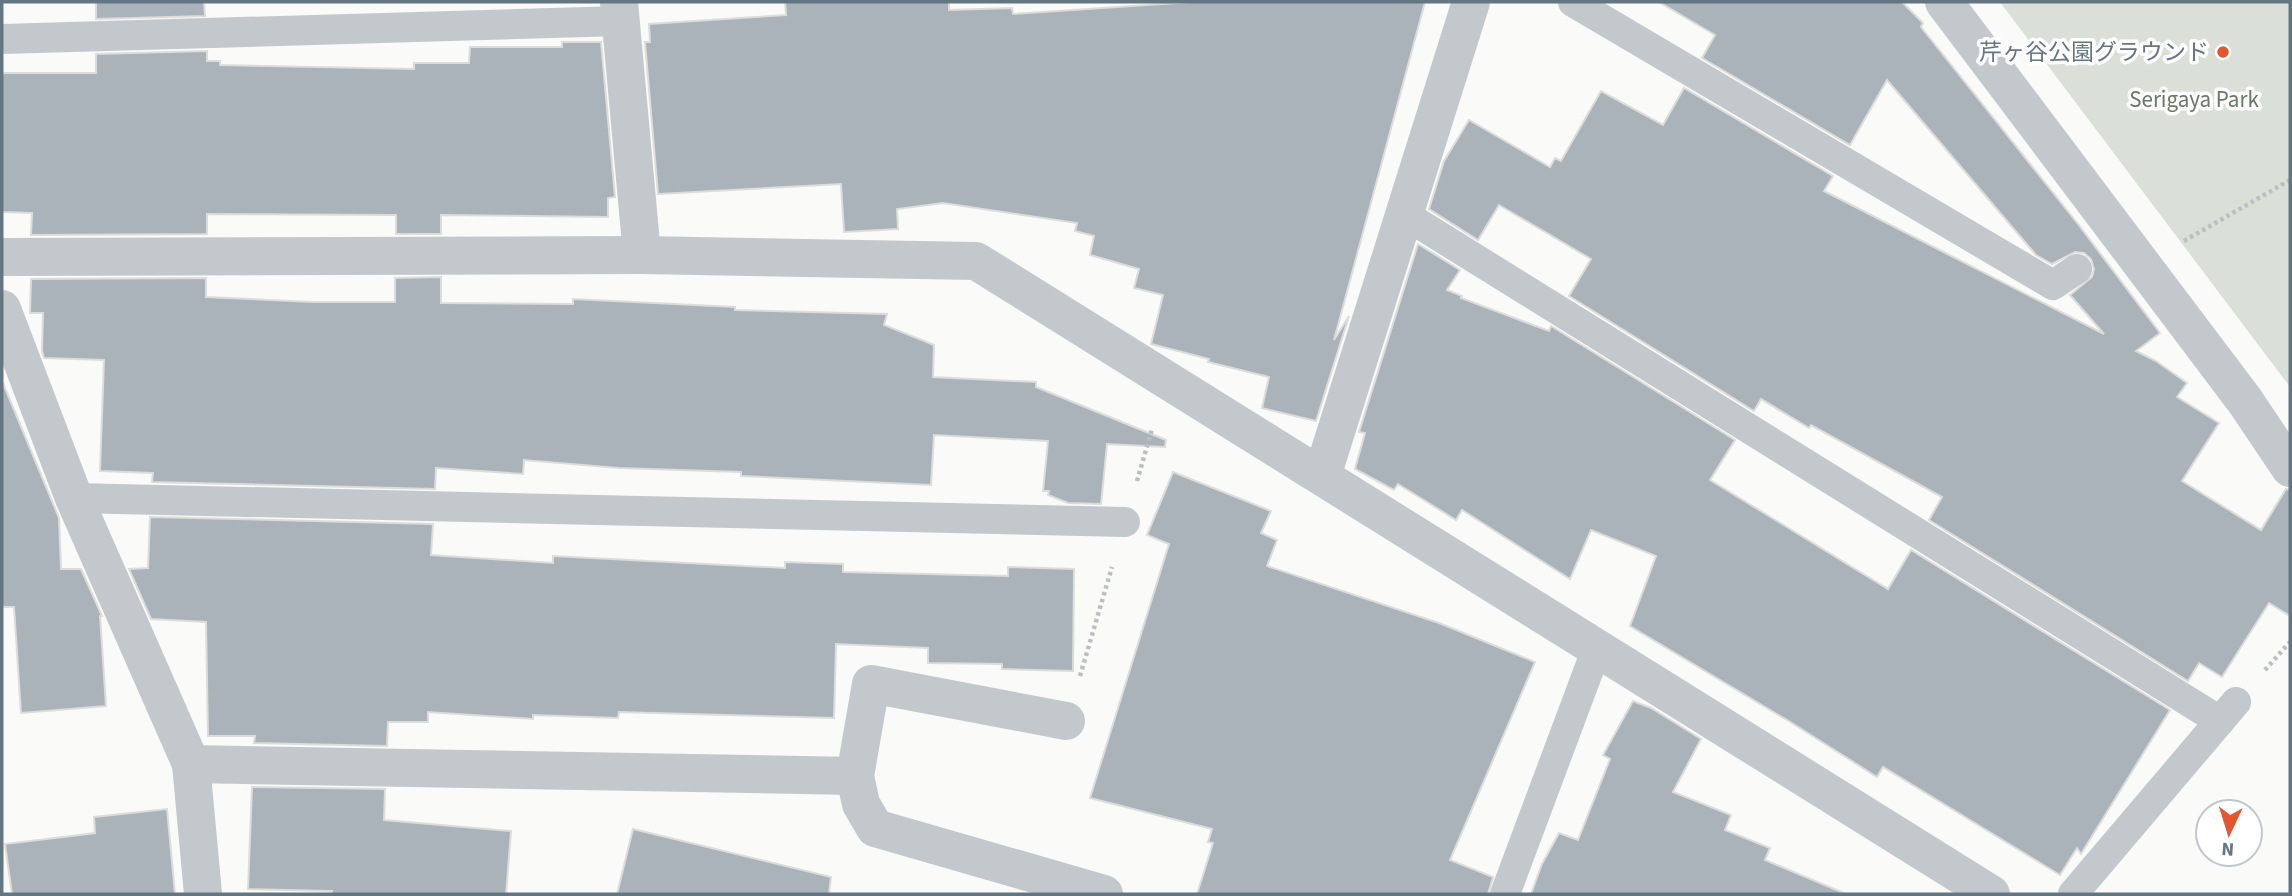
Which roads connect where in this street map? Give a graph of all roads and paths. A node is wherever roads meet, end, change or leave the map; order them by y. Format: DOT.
graph roads {
  1 [pos="1471,2"];
  2 [pos="1573,2"];
  3 [pos="1944,2"];
  4 [pos="621,11"];
  5 [pos="2,39"];
  6 [pos="2290,180"];
  7 [pos="1405,215"];
  8 [pos="2174,247"];
  9 [pos="642,255"];
  10 [pos="2,257"];
  11 [pos="2077,269"];
  12 [pos="2,309"];
  13 [pos="2290,468"];
  14 [pos="1322,476"];
  15 [pos="74,498"];
  16 [pos="1125,522"];
  17 [pos="1597,648"];
  18 [pos="1066,721"];
  19 [pos="191,764"];
  20 [pos="855,776"];
  21 [pos="203,894"];
  22 [pos="1104,894"];
  23 [pos="1506,894"];
  24 [pos="1991,894"];
  25 [pos="2073,894"];
  1 -- 7 [label="street"];
  2 -- 11 [label="lane"];
  3 -- 13 [label="street"];
  4 -- 5 [label="lane"];
  4 -- 9 [label="street"];
  6 -- 8 [label="path"];
  7 -- 14 [label="street"];
  7 -- 25 [label="lane"];
  9 -- 10 [label="street"];
  9 -- 14 [label="street"];
  12 -- 15 [label="street"];
  14 -- 17 [label="street"];
  15 -- 16 [label="lane"];
  15 -- 19 [label="street"];
  17 -- 23 [label="lane"];
  17 -- 24 [label="street"];
  18 -- 20 [label="street"];
  19 -- 20 [label="street"];
  19 -- 21 [label="street"];
  20 -- 22 [label="street"];
}
